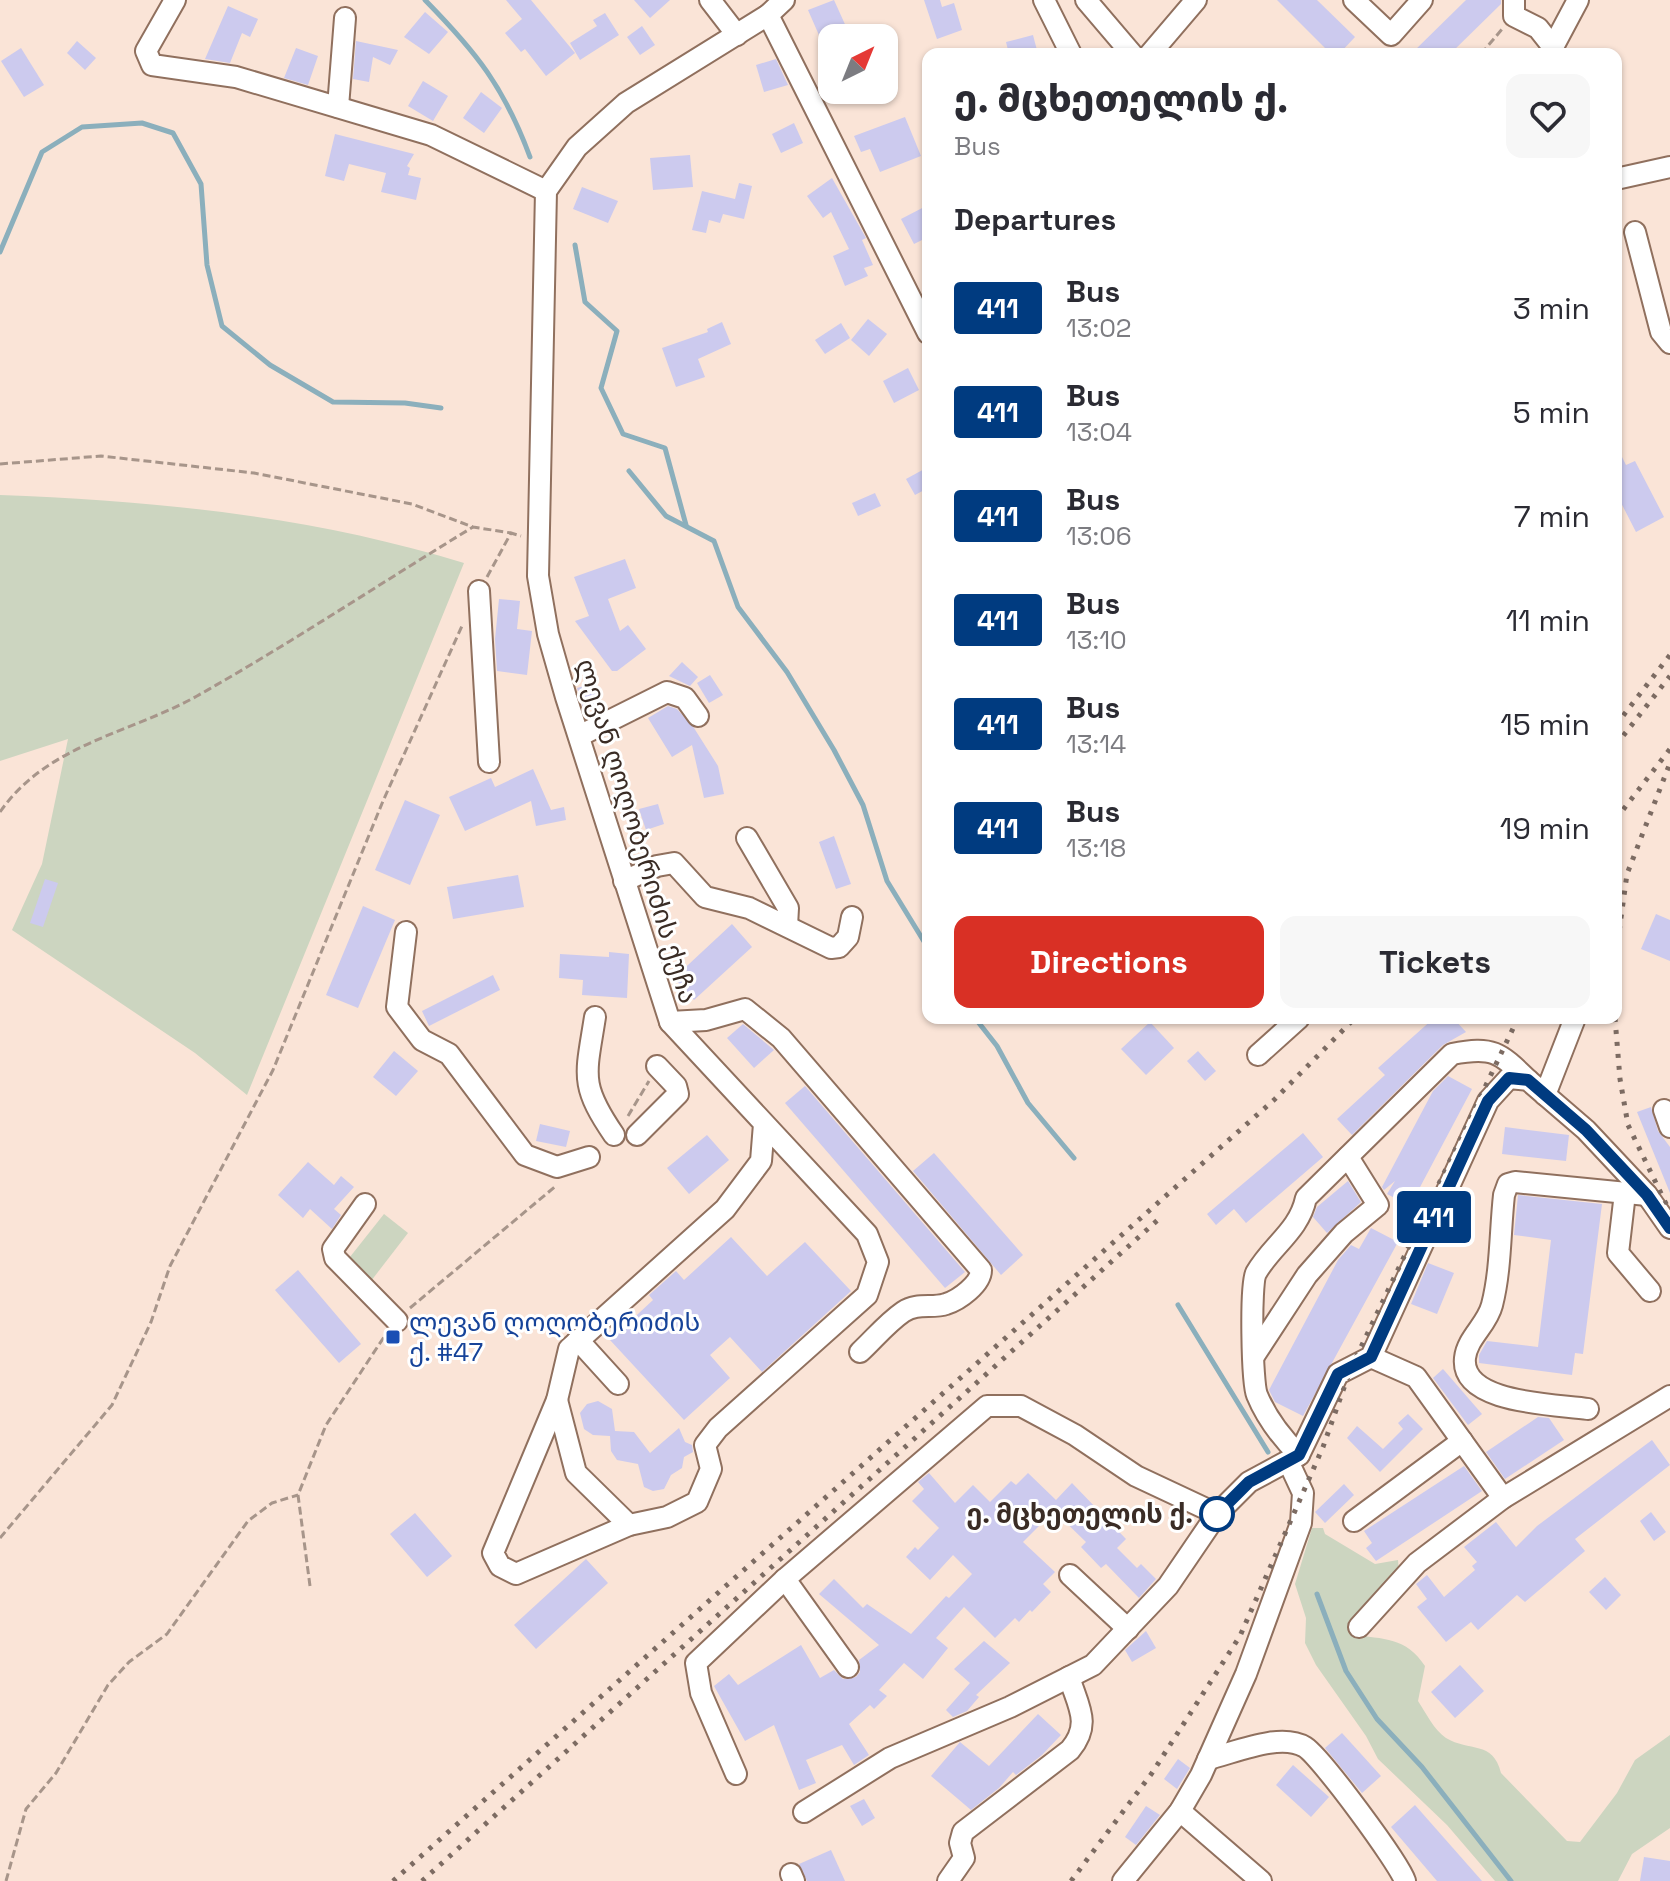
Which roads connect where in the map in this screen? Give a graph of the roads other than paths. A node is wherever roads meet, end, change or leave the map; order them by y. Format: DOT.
graph roads {
  1 [pos="175,0"];
  2 [pos="710,0"];
  3 [pos="784,0"];
  4 [pos="1044,0"];
  5 [pos="1086,0"];
  6 [pos="1196,0"];
  7 [pos="1354,0"];
  8 [pos="1422,0"];
  9 [pos="1578,0"];
  10 [pos="1514,8"];
  11 [pos="768,15"];
  12 [pos="345,18"];
  13 [pos="737,35"];
  14 [pos="1068,48"];
  15 [pos="1127,48"];
  16 [pos="1155,48"];
  17 [pos="1551,48"];
  18 [pos="1553,48"];
  19 [pos="338,107"];
  20 [pos="1670,167"];
  21 [pos="1622,178"];
  22 [pos="546,191"];
  23 [pos="1635,232"];
  24 [pos="922,321"];
  25 [pos="1670,343"];
  26 [pos="479,591"];
  27 [pos="698,716"];
  28 [pos="579,736"];
  29 [pos="489,762"];
  30 [pos="747,838"];
  31 [pos="624,881"];
  32 [pos="852,917"];
  33 [pos="787,926"];
  34 [pos="406,932"];
  35 [pos="595,1017"];
  36 [pos="670,1022"];
  37 [pos="1292,1024"];
  38 [pos="1573,1024"];
  39 [pos="1258,1055"];
  40 [pos="657,1066"];
  41 [pos="1528,1080"];
  42 [pos="1545,1095"];
  43 [pos="764,1124"];
  44 [pos="614,1135"];
  45 [pos="637,1135"];
  46 [pos="589,1157"];
  47 [pos="1348,1157"];
  48 [pos="1625,1193"];
  49 [pos="1647,1195"];
  50 [pos="365,1204"];
  51 [pos="1670,1228"];
  52 [pos="1650,1291"];
  53 [pos="397,1321"];
  54 [pos="578,1340"];
  55 [pos="860,1352"];
  56 [pos="1254,1356"];
  57 [pos="1371,1357"];
  58 [pos="618,1384"];
  59 [pos="1670,1396"];
  60 [pos="557,1400"];
  61 [pos="1588,1409"];
  62 [pos="1462,1441"];
  63 [pos="1294,1459"];
  64 [pos="1503,1498"];
  65 [pos="1217,1514"];
  66 [pos="1354,1521"];
  67 [pos="629,1525"];
  68 [pos="1070,1575"];
  69 [pos="785,1579"];
  70 [pos="1359,1627"];
  71 [pos="1128,1629"];
  72 [pos="848,1667"];
  73 [pos="1069,1677"];
  74 [pos="1208,1759"];
  75 [pos="736,1774"];
  76 [pos="1180,1811"];
  77 [pos="804,1812"];
  78 [pos="948,1881"];
  79 [pos="1123,1881"];
  80 [pos="1261,1881"];
  81 [pos="1405,1881"];
  1 -- 19 [label="street"];
  2 -- 13 [label="street"];
  3 -- 11 [label="street"];
  4 -- 14 [label="street"];
  5 -- 15 [label="street"];
  6 -- 16 [label="street"];
  7 -- 8 [label="street"];
  9 -- 18 [label="street"];
  10 -- 17 [label="street"];
  11 -- 13 [label="street"];
  11 -- 24 [label="street"];
  12 -- 19 [label="street"];
  13 -- 22 [label="street"];
  19 -- 22 [label="street"];
  20 -- 21 [label="street"];
  22 -- 28 [label="street, ლევან ღოღობერიძის ქუჩა"];
  23 -- 25 [label="street"];
  26 -- 29 [label="street"];
  27 -- 28 [label="street"];
  28 -- 31 [label="street, ლევან ღოღობერიძის ქუჩა"];
  30 -- 33 [label="street"];
  31 -- 33 [label="street"];
  31 -- 36 [label="street, ლევან ღოღობერიძის ქუჩა"];
  32 -- 33 [label="street"];
  34 -- 46 [label="street"];
  35 -- 44 [label="street"];
  36 -- 43 [label="street"];
  36 -- 55 [label="street"];
  37 -- 39 [label="street"];
  38 -- 42 [label="street"];
  40 -- 45 [label="street"];
  41 -- 42 [label="street"];
  41 -- 47 [label="street"];
  41 -- 57 [label="street"];
  42 -- 49 [label="street"];
  43 -- 54 [label="street"];
  43 -- 67 [label="street"];
  47 -- 56 [label="street"];
  47 -- 56 [label="street"];
  48 -- 49 [label="street"];
  48 -- 52 [label="street"];
  48 -- 61 [label="street"];
  49 -- 51 [label="street"];
  50 -- 53 [label="street"];
  54 -- 58 [label="street"];
  54 -- 60 [label="street"];
  56 -- 63 [label="street"];
  57 -- 62 [label="street"];
  57 -- 63 [label="street"];
  59 -- 64 [label="street"];
  60 -- 67 [label="street"];
  60 -- 67 [label="street"];
  62 -- 64 [label="street"];
  62 -- 66 [label="street"];
  63 -- 65 [label="street"];
  63 -- 74 [label="street"];
  64 -- 70 [label="street"];
  65 -- 69 [label="street"];
  65 -- 71 [label="street"];
  68 -- 71 [label="street"];
  69 -- 72 [label="street"];
  69 -- 75 [label="street"];
  71 -- 73 [label="street"];
  73 -- 77 [label="street"];
  73 -- 78 [label="street"];
  74 -- 76 [label="street"];
  74 -- 81 [label="street"];
  76 -- 79 [label="street"];
  76 -- 80 [label="street"];
}
